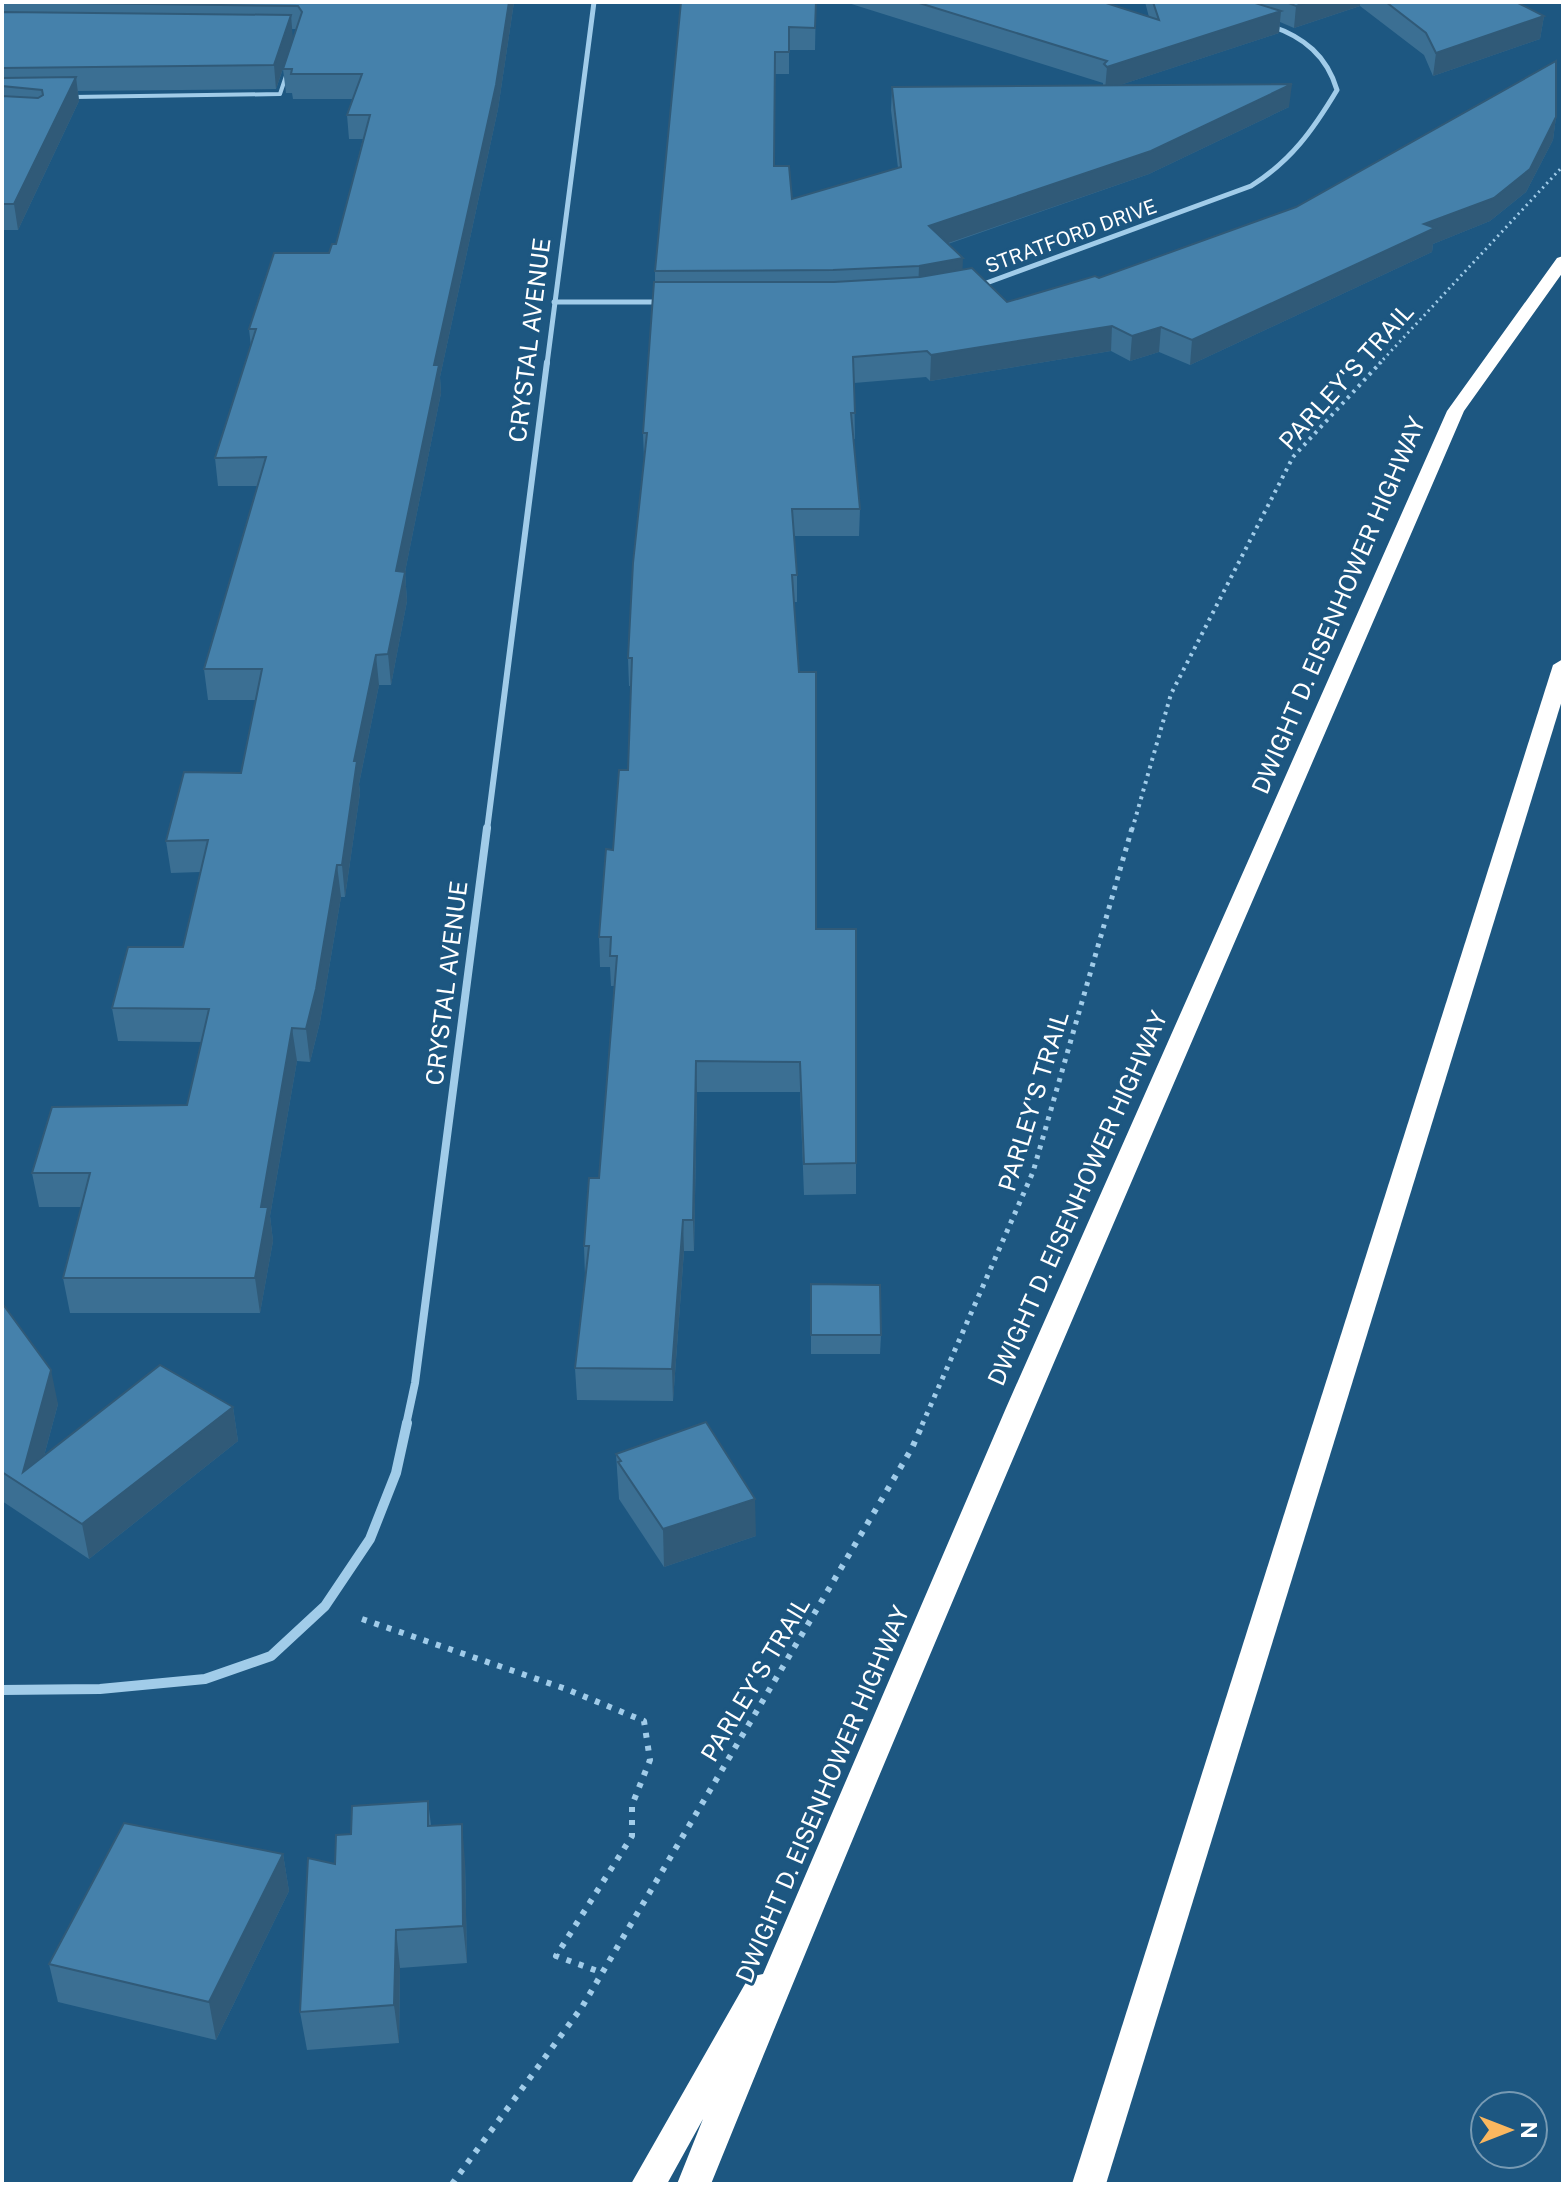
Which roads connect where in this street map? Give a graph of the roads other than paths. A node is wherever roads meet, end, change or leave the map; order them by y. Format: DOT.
graph roads {
  1 [pos="594,2"];
  2 [pos="1264,24"];
  3 [pos="290,64"];
  4 [pos="62,97"];
  5 [pos="1563,261"];
  6 [pos="977,286"];
  7 [pos="554,302"];
  8 [pos="667,302"];
  9 [pos="1563,665"];
  10 [pos="2,1690"];
  11 [pos="808,1905"];
  12 [pos="648,2184"];
  13 [pos="694,2184"];
  14 [pos="1089,2184"];
  1 -- 7 [label="street, CRYSTAL AVENUE"];
  2 -- 6 [label="street, STRATFORD DRIVE"];
  3 -- 4 [label="lane"];
  5 -- 11 [label="highway, DWIGHT D. EISENHOWER HIGHWAY"];
  7 -- 8 [label="street"];
  7 -- 10 [label="street, CRYSTAL AVENUE"];
  9 -- 14 [label="highway"];
  11 -- 12 [label="highway"];
  11 -- 13 [label="highway, DWIGHT D. EISENHOWER HIGHWAY"];
}
